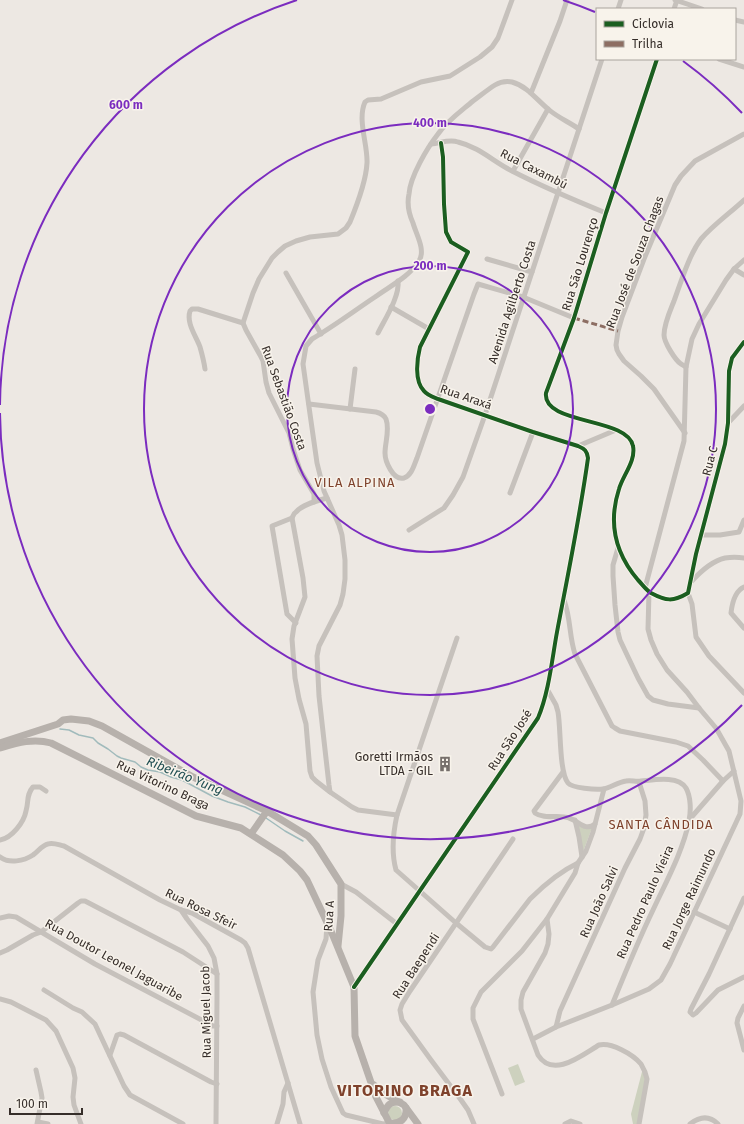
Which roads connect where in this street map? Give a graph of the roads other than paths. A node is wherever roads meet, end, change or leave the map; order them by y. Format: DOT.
graph roads {
  1 [pos="512,0"];
  2 [pos="567,0"];
  3 [pos="676,0"];
  4 [pos="699,8"];
  5 [pos="602,60"];
  6 [pos="657,60"];
  7 [pos="722,60"];
  8 [pos="744,67"];
  9 [pos="531,93"];
  10 [pos="548,109"];
  11 [pos="578,129"];
  12 [pos="744,134"];
  13 [pos="441,142"];
  14 [pos="431,144"];
  15 [pos="513,172"];
  16 [pos="558,193"];
  17 [pos="744,200"];
  18 [pos="606,213"];
  19 [pos="487,259"];
  20 [pos="744,260"];
  21 [pos="734,269"];
  22 [pos="532,272"];
  23 [pos="286,273"];
  24 [pos="744,275"];
  25 [pos="398,281"];
  26 [pos="523,297"];
  27 [pos="391,307"];
  28 [pos="574,318"];
  29 [pos="243,323"];
  30 [pos="429,329"];
  31 [pos="378,333"];
  32 [pos="321,334"];
  33 [pos="743,344"];
  34 [pos="686,367"];
  35 [pos="205,369"];
  36 [pos="355,369"];
  37 [pos="438,399"];
  38 [pos="308,404"];
  39 [pos="744,406"];
  40 [pos="350,409"];
  41 [pos="485,415"];
  42 [pos="728,423"];
  43 [pos="616,430"];
  44 [pos="533,432"];
  45 [pos="685,433"];
  46 [pos="578,446"];
  47 [pos="324,491"];
  48 [pos="510,493"];
  49 [pos="314,494"];
  50 [pos="327,498"];
  51 [pos="314,502"];
  52 [pos="292,518"];
  53 [pos="744,520"];
  54 [pos="410,530"];
  55 [pos="701,535"];
  56 [pos="618,548"];
  57 [pos="744,558"];
  58 [pos="690,584"];
  59 [pos="744,587"];
  60 [pos="647,590"];
  61 [pos="688,593"];
  62 [pos="564,599"];
  63 [pos="296,623"];
  64 [pos="744,628"];
  65 [pos="457,638"];
  66 [pos="547,689"];
  67 [pos="744,693"];
  68 [pos="699,708"];
  69 [pos="0,743"];
  70 [pos="0,748"];
  71 [pos="734,771"];
  72 [pos="563,772"];
  73 [pos="723,781"];
  74 [pos="640,782"];
  75 [pos="604,789"];
  76 [pos="46,791"];
  77 [pos="330,792"];
  78 [pos="264,815"];
  79 [pos="398,815"];
  80 [pos="575,820"];
  81 [pos="689,820"];
  82 [pos="595,824"];
  83 [pos="251,834"];
  84 [pos="513,839"];
  85 [pos="0,840"];
  86 [pos="0,857"];
  87 [pos="582,858"];
  88 [pos="578,863"];
  89 [pos="341,884"];
  90 [pos="351,889"];
  91 [pos="419,891"];
  92 [pos="342,895"];
  93 [pos="744,898"];
  94 [pos="181,910"];
  95 [pos="694,912"];
  96 [pos="0,918"];
  97 [pos="547,919"];
  98 [pos="456,923"];
  99 [pos="397,924"];
  100 [pos="329,928"];
  101 [pos="730,929"];
  102 [pos="340,930"];
  103 [pos="41,932"];
  104 [pos="326,939"];
  105 [pos="335,941"];
  106 [pos="338,949"];
  107 [pos="0,953"];
  108 [pos="217,974"];
  109 [pos="744,977"];
  110 [pos="354,987"];
  111 [pos="44,990"];
  112 [pos="0,999"];
  113 [pos="612,1005"];
  114 [pos="744,1006"];
  115 [pos="217,1026"];
  116 [pos="556,1027"];
  117 [pos="533,1039"];
  118 [pos="744,1050"];
  119 [pos="110,1055"];
  120 [pos="36,1070"];
  121 [pos="370,1080"];
  122 [pos="288,1083"];
  123 [pos="217,1084"];
  124 [pos="502,1094"];
  125 [pos="400,1102"];
  126 [pos="406,1108"];
  127 [pos="384,1113"];
  128 [pos="38,1123"];
  129 [pos="390,1123"];
  130 [pos="48,1124"];
  131 [pos="81,1124"];
  132 [pos="183,1124"];
  133 [pos="216,1124"];
  134 [pos="277,1124"];
  135 [pos="300,1124"];
  136 [pos="418,1124"];
  137 [pos="474,1124"];
  138 [pos="565,1124"];
  139 [pos="580,1124"];
  140 [pos="639,1124"];
  141 [pos="690,1124"];
  142 [pos="718,1124"];
  1 -- 29 [label="street"];
  2 -- 9 [label="street"];
  3 -- 4 [label="street"];
  5 -- 11 [label="street, Avenida Agilberto Costa"];
  6 -- 18 [label="street, Rua São Lourenço"];
  7 -- 8 [label="street"];
  9 -- 10 [label="street"];
  9 -- 14 [label="street"];
  10 -- 11 [label="street"];
  10 -- 15 [label="street"];
  11 -- 16 [label="street, Avenida Agilberto Costa"];
  12 -- 45 [label="street, Rua José de Souza Chagas"];
  13 -- 14 [label="street, Rua Caxambú"];
  13 -- 15 [label="street, Rua Caxambú"];
  13 -- 30 [label="street, Rua Araxá"];
  14 -- 25 [label="street"];
  15 -- 16 [label="street, Rua Caxambú"];
  16 -- 18 [label="street, Rua Caxambú"];
  16 -- 22 [label="street, Avenida Agilberto Costa"];
  17 -- 34 [label="street"];
  18 -- 28 [label="street, Rua São Lourenço"];
  19 -- 22 [label="street"];
  20 -- 21 [label="street, Rua Jorge Raimundo"];
  21 -- 24 [label="street"];
  21 -- 34 [label="street, Rua Jorge Raimundo"];
  22 -- 26 [label="street, Avenida Agilberto Costa"];
  23 -- 32 [label="street"];
  25 -- 27 [label="street"];
  25 -- 32 [label="street"];
  26 -- 28 [label="street"];
  26 -- 37 [label="street"];
  26 -- 41 [label="street, Avenida Agilberto Costa"];
  27 -- 30 [label="street"];
  27 -- 31 [label="street"];
  28 -- 43 [label="street, Rua São Lourenço"];
  29 -- 35 [label="street"];
  29 -- 49 [label="street, Rua Sebastião Costa"];
  30 -- 37 [label="street, Rua Araxá"];
  32 -- 38 [label="street"];
  33 -- 42 [label="street, Rua C"];
  34 -- 45 [label="street, Rua Jorge Raimundo"];
  36 -- 40 [label="street"];
  37 -- 40 [label="street"];
  37 -- 41 [label="street, Rua Araxá"];
  38 -- 40 [label="street"];
  38 -- 47 [label="street"];
  39 -- 42 [label="street"];
  41 -- 44 [label="street, Rua Araxá"];
  41 -- 54 [label="street, Avenida Agilberto Costa"];
  42 -- 55 [label="street, Rua C"];
  43 -- 46 [label="street"];
  43 -- 56 [label="street"];
  44 -- 46 [label="street, Rua Araxá"];
  44 -- 48 [label="street"];
  45 -- 60 [label="street, Rua Jorge Raimundo"];
  46 -- 62 [label="street, Rua São José"];
  47 -- 49 [label="street"];
  47 -- 50 [label="street"];
  49 -- 51 [label="street"];
  50 -- 51 [label="street"];
  50 -- 77 [label="street"];
  51 -- 52 [label="street"];
  52 -- 63 [label="street"];
  52 -- 63 [label="street"];
  53 -- 55 [label="street"];
  55 -- 58 [label="street, Rua C"];
  56 -- 60 [label="street"];
  56 -- 68 [label="street"];
  57 -- 58 [label="street"];
  58 -- 61 [label="street, Rua C"];
  59 -- 64 [label="street"];
  60 -- 61 [label="street"];
  60 -- 68 [label="street, Rua Jorge Raimundo"];
  61 -- 67 [label="street"];
  62 -- 66 [label="street, Rua São José"];
  62 -- 73 [label="street"];
  63 -- 77 [label="street"];
  65 -- 79 [label="street"];
  66 -- 72 [label="street"];
  66 -- 91 [label="street, Rua São José"];
  68 -- 71 [label="street, Rua Jorge Raimundo"];
  69 -- 78 [label="main road"];
  70 -- 83 [label="main road, Rua Vitorino Braga"];
  71 -- 73 [label="street"];
  71 -- 95 [label="street, Rua Jorge Raimundo"];
  72 -- 75 [label="street, Rua Pedro Paulo Vieira"];
  72 -- 80 [label="street"];
  73 -- 81 [label="street"];
  74 -- 75 [label="street, Rua Pedro Paulo Vieira"];
  74 -- 81 [label="street, Rua Pedro Paulo Vieira"];
  74 -- 116 [label="street, Rua João Salvi"];
  75 -- 82 [label="street"];
  76 -- 85 [label="street"];
  77 -- 79 [label="street"];
  78 -- 83 [label="main road"];
  78 -- 89 [label="main road"];
  79 -- 91 [label="street"];
  80 -- 82 [label="street"];
  80 -- 87 [label="street"];
  81 -- 113 [label="street, Rua Pedro Paulo Vieira"];
  82 -- 87 [label="street"];
  83 -- 100 [label="main road, Rua Vitorino Braga"];
  84 -- 98 [label="street, Rua Baependi"];
  86 -- 94 [label="street, Rua Rosa Sfeir"];
  87 -- 88 [label="street"];
  88 -- 97 [label="street"];
  88 -- 98 [label="street"];
  89 -- 90 [label="street"];
  89 -- 92 [label="main road, Rua A"];
  90 -- 92 [label="street"];
  90 -- 99 [label="street"];
  91 -- 98 [label="street"];
  91 -- 99 [label="street, Rua São José"];
  92 -- 102 [label="main road, Rua A"];
  93 -- 101 [label="street"];
  94 -- 108 [label="street, Rua Miguel Jacob"];
  94 -- 122 [label="street, Rua Rosa Sfeir"];
  95 -- 101 [label="street"];
  95 -- 113 [label="street, Rua Jorge Raimundo"];
  96 -- 103 [label="street, Rua Doutor Leonel Jaguaribe"];
  97 -- 117 [label="street"];
  97 -- 124 [label="street"];
  98 -- 137 [label="street, Rua Baependi"];
  99 -- 110 [label="street, Rua São José"];
  100 -- 102 [label="main road"];
  100 -- 104 [label="street"];
  100 -- 105 [label="main road, Rua Vitorino Braga"];
  101 -- 109 [label="street"];
  102 -- 106 [label="main road, Rua A"];
  103 -- 107 [label="street"];
  103 -- 108 [label="street"];
  103 -- 115 [label="street, Rua Doutor Leonel Jaguaribe"];
  104 -- 105 [label="main road"];
  104 -- 129 [label="street"];
  105 -- 106 [label="main road, Rua Vitorino Braga"];
  106 -- 110 [label="main road, Rua Vitorino Braga"];
  108 -- 115 [label="street, Rua Miguel Jacob"];
  110 -- 121 [label="main road, Rua Vitorino Braga"];
  111 -- 119 [label="street"];
  112 -- 131 [label="street"];
  113 -- 116 [label="street, Rua Jorge Raimundo"];
  114 -- 118 [label="street"];
  115 -- 123 [label="street, Rua Miguel Jacob"];
  116 -- 117 [label="street, Rua Jorge Raimundo"];
  117 -- 140 [label="street"];
  119 -- 123 [label="street"];
  119 -- 132 [label="street"];
  120 -- 128 [label="street"];
  121 -- 125 [label="main road"];
  121 -- 127 [label="main road, Rua Vitorino Braga"];
  122 -- 134 [label="street"];
  122 -- 135 [label="street, Rua Rosa Sfeir"];
  123 -- 133 [label="street, Rua Miguel Jacob"];
  125 -- 126 [label="main road"];
  125 -- 127 [label="main road"];
  126 -- 129 [label="main road"];
  126 -- 136 [label="main road"];
  127 -- 129 [label="main road, Rua Vitorino Braga"];
  128 -- 130 [label="street"];
  138 -- 139 [label="street"];
  141 -- 142 [label="street"];
}
